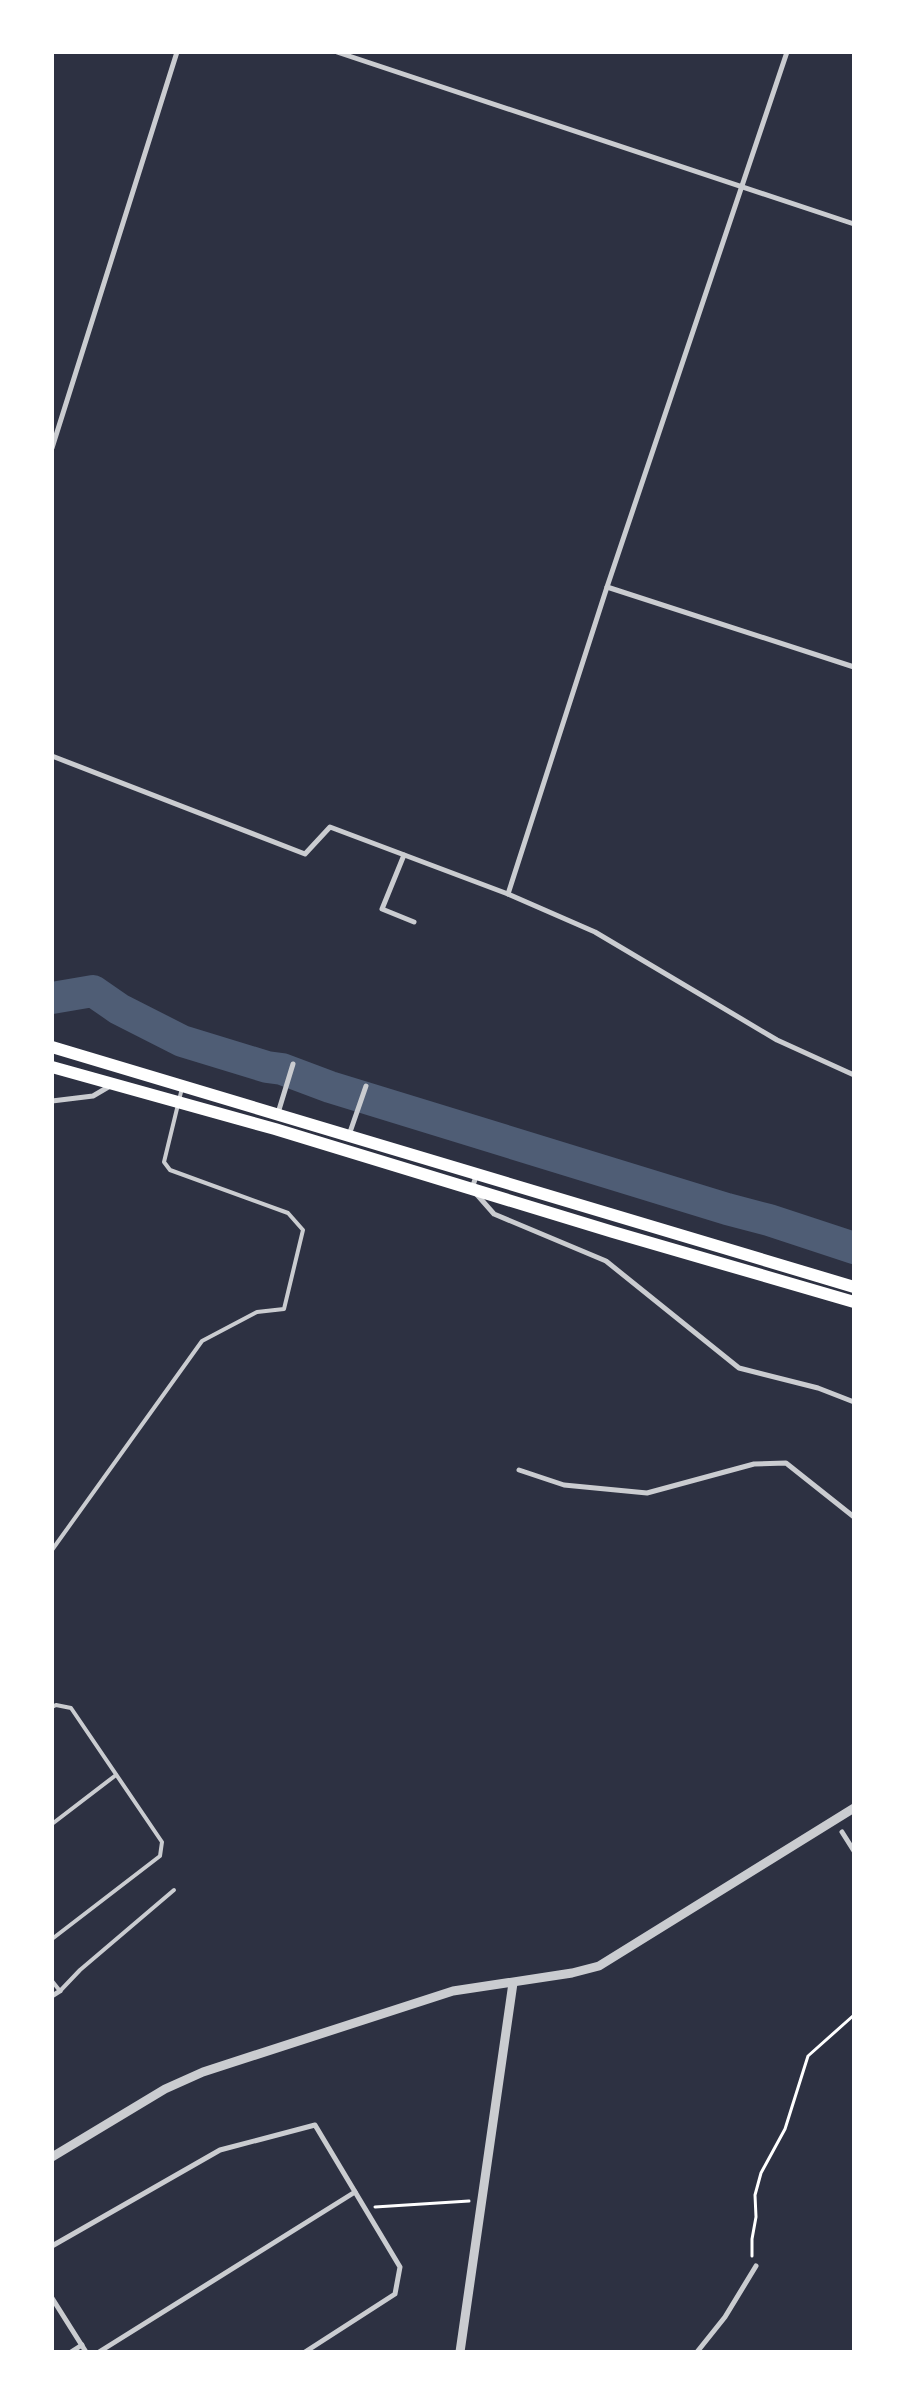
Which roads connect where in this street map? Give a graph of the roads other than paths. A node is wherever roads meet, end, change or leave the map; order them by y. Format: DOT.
graph roads {
  1 [pos="177,52"];
  2 [pos="337,52"];
  3 [pos="787,52"];
  4 [pos="742,187"];
  5 [pos="854,224"];
  6 [pos="52,448"];
  7 [pos="607,587"];
  8 [pos="854,668"];
  9 [pos="52,756"];
  10 [pos="404,855"];
  11 [pos="508,894"];
  12 [pos="414,922"];
  13 [pos="52,1047"];
  14 [pos="293,1064"];
  15 [pos="52,1067"];
  16 [pos="854,1075"];
  17 [pos="113,1084"];
  18 [pos="182,1086"];
  19 [pos="366,1086"];
  20 [pos="52,1101"];
  21 [pos="180,1104"];
  22 [pos="278,1113"];
  23 [pos="349,1134"];
  24 [pos="477,1172"];
  25 [pos="472,1189"];
  26 [pos="854,1287"];
  27 [pos="854,1302"];
  28 [pos="854,1402"];
  29 [pos="519,1470"];
  30 [pos="854,1517"];
  31 [pos="52,1550"];
  32 [pos="52,1707"];
  33 [pos="116,1775"];
  34 [pos="854,1808"];
  35 [pos="52,1824"];
  36 [pos="842,1832"];
  37 [pos="854,1851"];
  38 [pos="174,1890"];
  39 [pos="52,1940"];
  40 [pos="52,1981"];
  41 [pos="513,1982"];
  42 [pos="60,1991"];
  43 [pos="52,1996"];
  44 [pos="52,2157"];
  45 [pos="355,2192"];
  46 [pos="52,2246"];
  47 [pos="756,2266"];
  48 [pos="52,2298"];
  49 [pos="82,2345"];
  50 [pos="71,2352"];
  51 [pos="86,2352"];
  52 [pos="99,2352"];
  53 [pos="306,2352"];
  54 [pos="460,2352"];
  55 [pos="697,2352"];
  1 -- 6 [label="street"];
  2 -- 4 [label="street"];
  3 -- 4 [label="street"];
  4 -- 5 [label="street"];
  4 -- 7 [label="street"];
  7 -- 8 [label="street"];
  7 -- 11 [label="street"];
  9 -- 10 [label="street"];
  10 -- 11 [label="street"];
  10 -- 12 [label="street"];
  11 -- 16 [label="street"];
  13 -- 18 [label="main road"];
  14 -- 22 [label="street"];
  15 -- 17 [label="main road"];
  17 -- 20 [label="street"];
  17 -- 21 [label="main road"];
  18 -- 21 [label="lane"];
  18 -- 22 [label="main road"];
  19 -- 23 [label="street"];
  21 -- 25 [label="main road"];
  21 -- 31 [label="lane"];
  22 -- 23 [label="main road"];
  23 -- 24 [label="main road"];
  24 -- 25 [label="street"];
  24 -- 26 [label="main road"];
  25 -- 27 [label="main road"];
  25 -- 28 [label="street"];
  29 -- 30 [label="street"];
  32 -- 33 [label="lane"];
  33 -- 35 [label="lane"];
  33 -- 39 [label="lane"];
  34 -- 41 [label="street"];
  36 -- 37 [label="street"];
  38 -- 42 [label="lane"];
  40 -- 42 [label="lane"];
  41 -- 44 [label="street"];
  41 -- 54 [label="street"];
  42 -- 43 [label="street"];
  45 -- 46 [label="street"];
  45 -- 52 [label="street"];
  45 -- 53 [label="street"];
  47 -- 55 [label="street"];
  48 -- 49 [label="street"];
  49 -- 50 [label="street"];
  49 -- 51 [label="street"];
}
